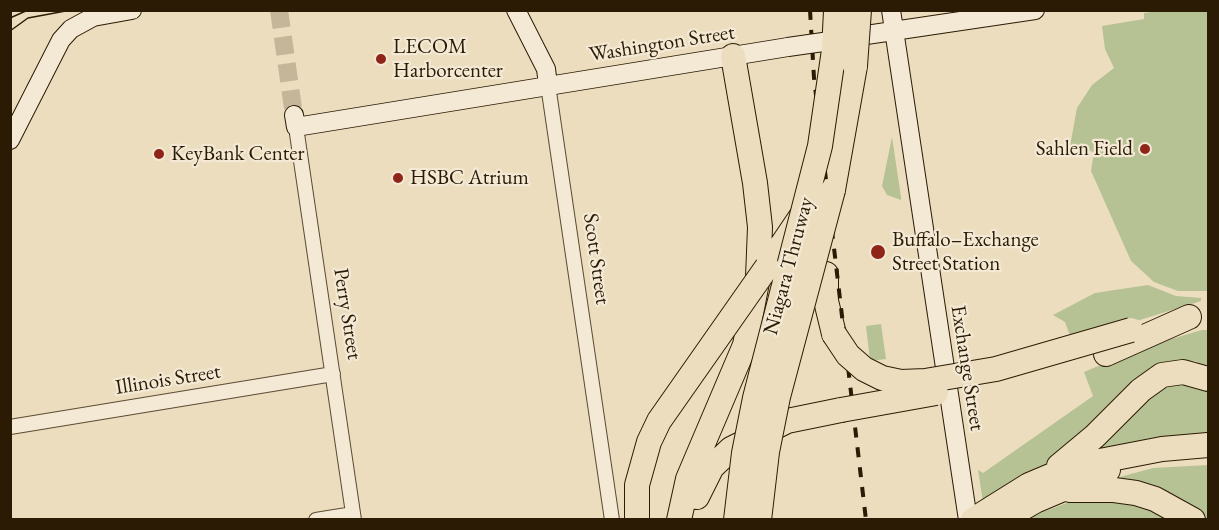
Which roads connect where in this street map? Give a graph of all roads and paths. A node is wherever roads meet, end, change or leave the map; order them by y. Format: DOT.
graph roads {
  1 [pos="132,10"];
  2 [pos="516,10"];
  3 [pos="859,10"];
  4 [pos="891,10"];
  5 [pos="1035,10"];
  6 [pos="836,11"];
  7 [pos="894,32"];
  8 [pos="733,56"];
  9 [pos="548,85"];
  10 [pos="295,121"];
  11 [pos="10,140"];
  12 [pos="833,190"];
  13 [pos="803,213"];
  14 [pos="1199,314"];
  15 [pos="333,374"];
  16 [pos="1209,380"];
  17 [pos="10,427"];
  18 [pos="1197,446"];
  19 [pos="1055,482"];
  20 [pos="1004,512"];
  21 [pos="354,517"];
  22 [pos="316,519"];
  23 [pos="612,519"];
  24 [pos="637,519"];
  25 [pos="679,519"];
  26 [pos="693,519"];
  27 [pos="736,519"];
  28 [pos="759,519"];
  29 [pos="968,519"];
  30 [pos="973,519"];
  31 [pos="1193,519"];
  1 -- 11 [label="street"];
  2 -- 9 [label="street, Scott Street"];
  3 -- 12 [label="highway, Niagara Thruway, bridge"];
  4 -- 7 [label="street, Exchange Street"];
  5 -- 7 [label="street, Washington Street"];
  6 -- 13 [label="highway, Niagara Thruway, bridge"];
  7 -- 8 [label="street, Washington Street, bridge"];
  7 -- 29 [label="street, Exchange Street"];
  8 -- 9 [label="street, Washington Street"];
  8 -- 25 [label="highway, bridge"];
  9 -- 10 [label="street, Washington Street"];
  9 -- 23 [label="street, Scott Street"];
  10 -- 15 [label="street, Perry Street"];
  12 -- 14 [label="highway, bridge"];
  12 -- 28 [label="highway, Niagara Thruway, bridge"];
  13 -- 24 [label="highway, bridge"];
  13 -- 27 [label="highway, Niagara Thruway, bridge"];
  14 -- 26 [label="highway, bridge"];
  15 -- 17 [label="street, Illinois Street"];
  15 -- 21 [label="street, Perry Street"];
  16 -- 19 [label="highway"];
  18 -- 19 [label="highway"];
  19 -- 20 [label="highway"];
  19 -- 31 [label="highway"];
  20 -- 30 [label="highway"];
  21 -- 22 [label="street"];
}
